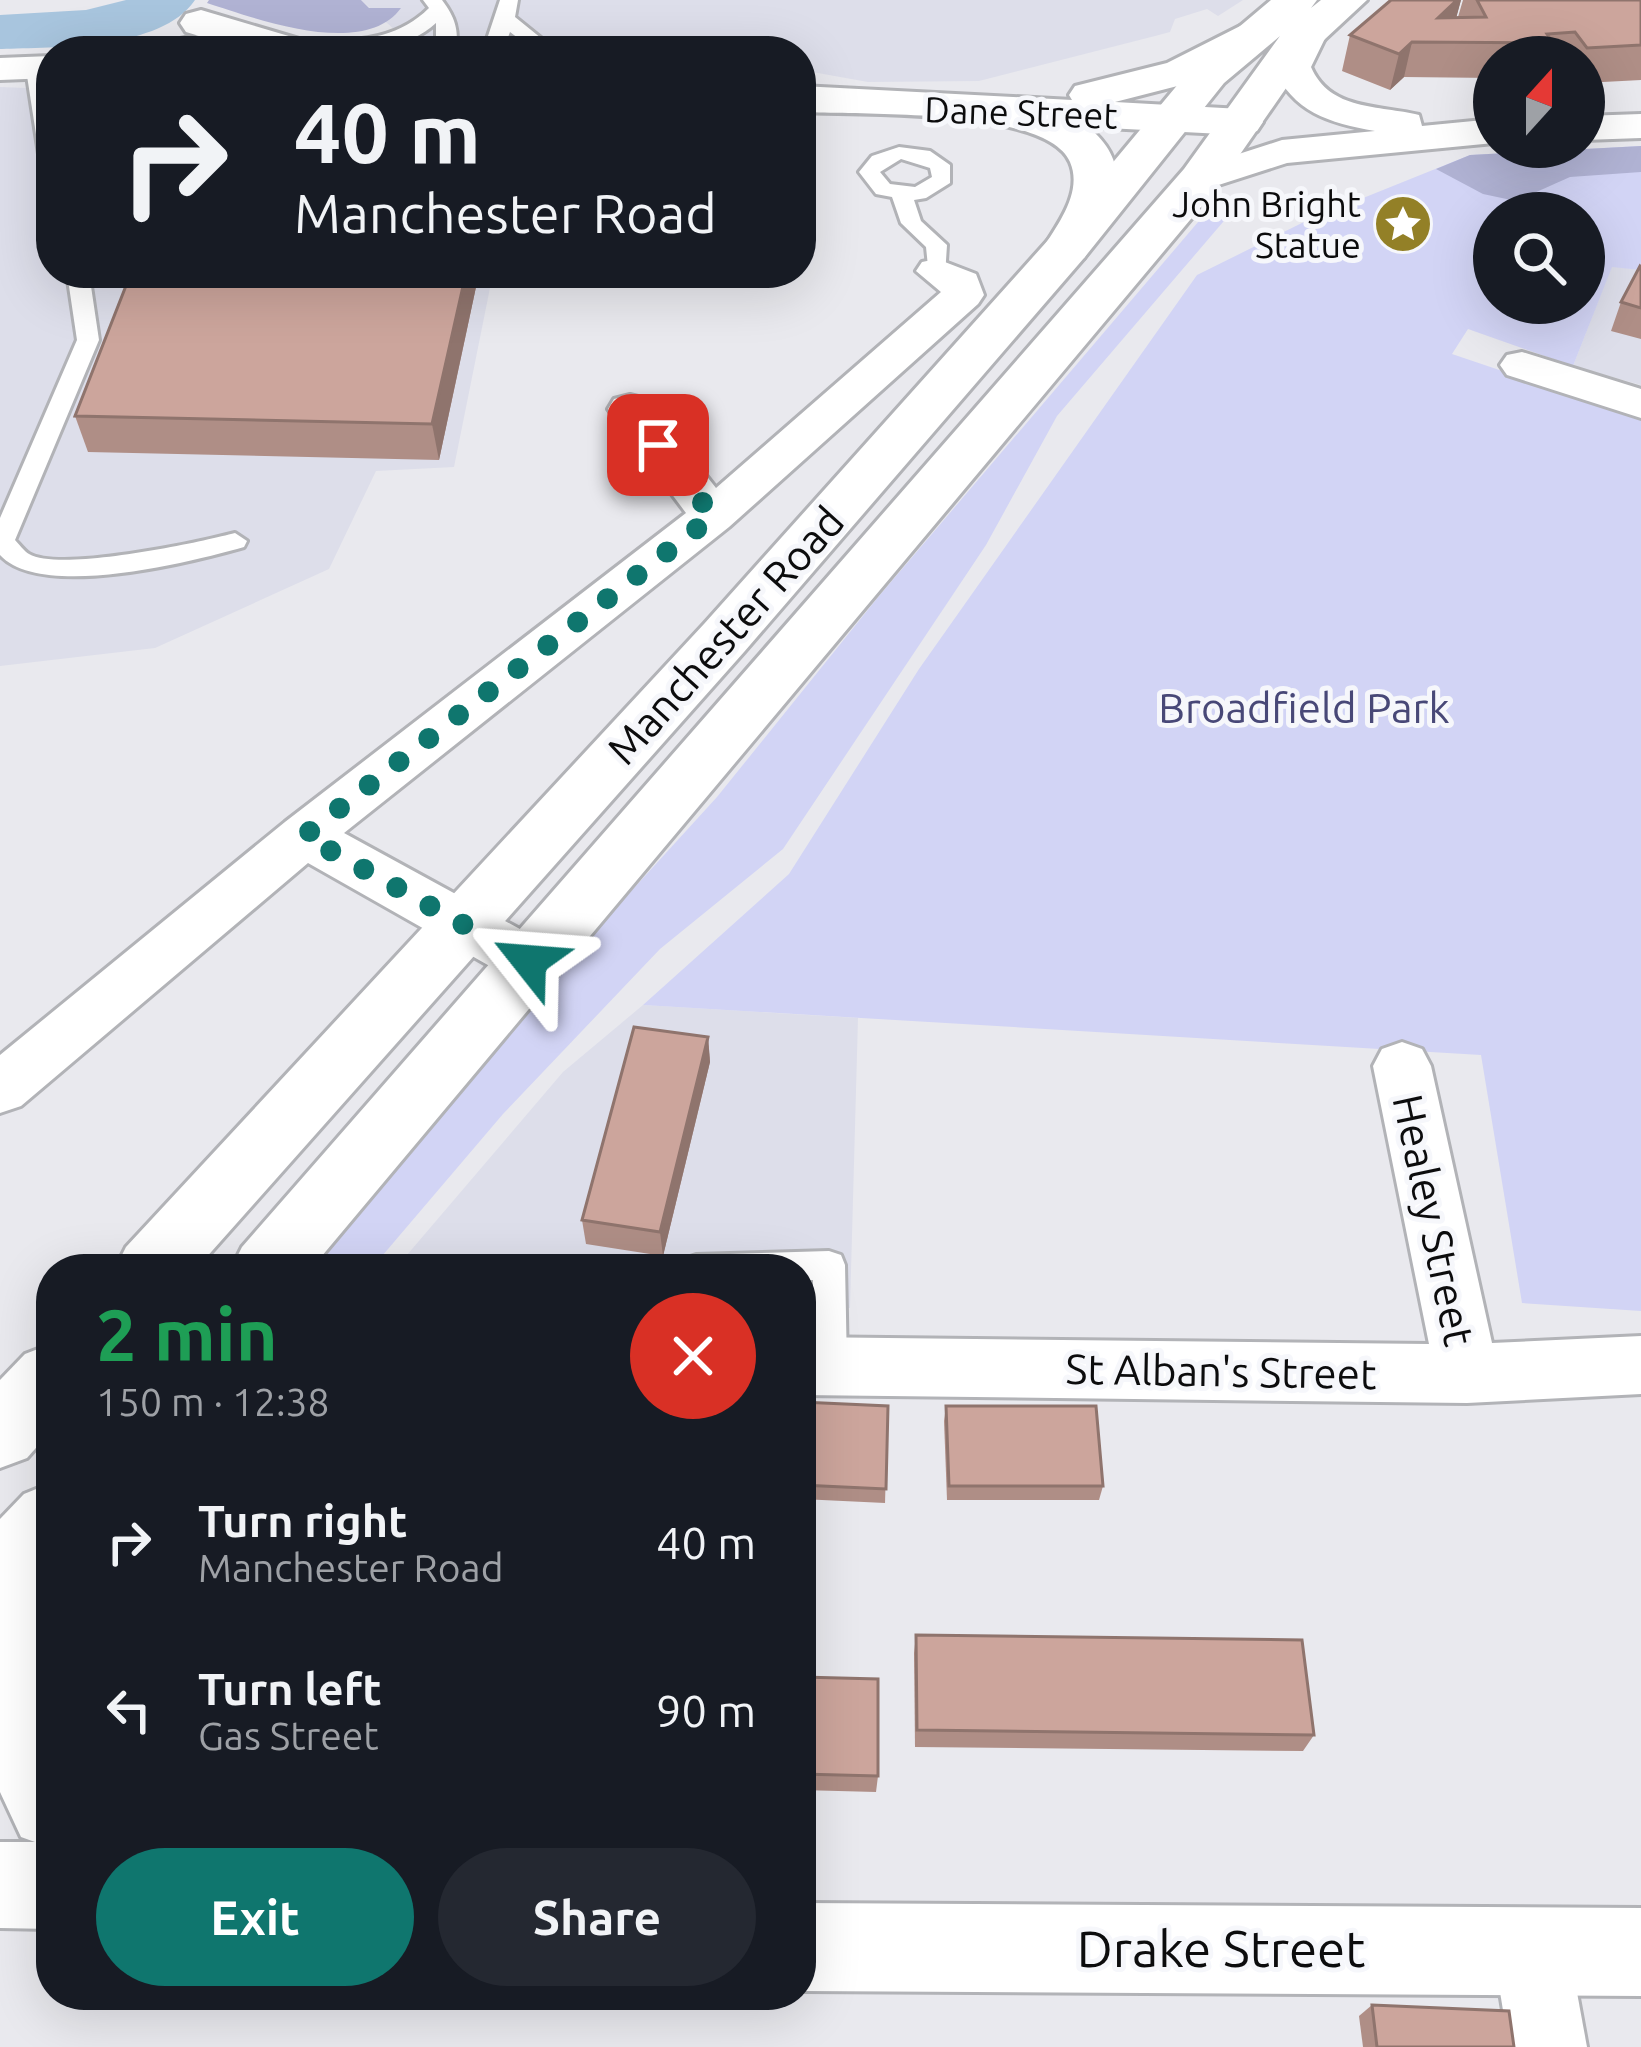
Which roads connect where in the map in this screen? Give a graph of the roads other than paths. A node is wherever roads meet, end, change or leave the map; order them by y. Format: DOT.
graph roads {
  1 [pos="436,4"];
  2 [pos="507,9"];
  3 [pos="1309,13"];
  4 [pos="406,36"];
  5 [pos="448,36"];
  6 [pos="533,36"];
  7 [pos="29,68"];
  8 [pos="36,100"];
  9 [pos="816,100"];
  10 [pos="999,111"];
  11 [pos="1174,118"];
  12 [pos="1241,122"];
  13 [pos="1641,126"];
  14 [pos="1605,127"];
  15 [pos="1473,129"];
  16 [pos="1473,130"];
  17 [pos="1473,133"];
  18 [pos="1200,179"];
  19 [pos="901,194"];
  20 [pos="1067,248"];
  21 [pos="937,271"];
  22 [pos="82,288"];
  23 [pos="1641,404"];
  24 [pos="630,409"];
  25 [pos="1513,409"];
  26 [pos="713,516"];
  27 [pos="236,542"];
  28 [pos="304,836"];
  29 [pos="466,926"];
  30 [pos="529,961"];
  31 [pos="1402,1066"];
  32 [pos="0,1089"];
  33 [pos="165,1254"];
  34 [pos="280,1254"];
  35 [pos="816,1265"];
  36 [pos="1641,1365"];
  37 [pos="816,1366"];
  38 [pos="1467,1374"];
  39 [pos="36,1394"];
  40 [pos="0,1433"];
  41 [pos="36,1536"];
  42 [pos="0,1576"];
  43 [pos="36,1615"];
  44 [pos="0,1772"];
  45 [pos="32,1856"];
  46 [pos="816,1947"];
  47 [pos="1531,1949"];
  48 [pos="1641,1952"];
  49 [pos="1548,2047"];
  1 -- 4 [label="lane"];
  1 -- 5 [label="lane"];
  2 -- 6 [label="lane"];
  3 -- 10 [label="main road"];
  3 -- 11 [label="main road, Manchester Road"];
  3 -- 12 [label="main road, Manchester Road"];
  3 -- 15 [label="street"];
  7 -- 8 [label="lane"];
  9 -- 10 [label="main road, Dane Street"];
  10 -- 11 [label="main road, Dane Street"];
  10 -- 20 [label="main road"];
  11 -- 12 [label="main road, Dane Street"];
  11 -- 20 [label="main road, Manchester Road"];
  12 -- 16 [label="street"];
  12 -- 18 [label="main road, Manchester Road"];
  13 -- 14 [label="street"];
  17 -- 18 [label="street"];
  18 -- 30 [label="main road, Manchester Road"];
  19 -- 21 [label="lane"];
  20 -- 29 [label="main road, Manchester Road"];
  21 -- 26 [label="street, Manchester Road"];
  22 -- 27 [label="lane"];
  23 -- 25 [label="street"];
  24 -- 26 [label="street"];
  26 -- 28 [label="street, Manchester Road"];
  28 -- 29 [label="street"];
  28 -- 32 [label="street, Manchester Road"];
  29 -- 30 [label="street"];
  29 -- 33 [label="main road, Manchester Road"];
  30 -- 34 [label="main road, Manchester Road"];
  31 -- 38 [label="street, Healey Street"];
  35 -- 37 [label="lane"];
  36 -- 38 [label="street, St Alban's Street"];
  37 -- 38 [label="street, St Alban's Street"];
  39 -- 40 [label="main road"];
  41 -- 42 [label="main road"];
  43 -- 45 [label="main road"];
  44 -- 45 [label="main road"];
  46 -- 47 [label="main road, Drake Street"];
  47 -- 48 [label="main road, Drake Street"];
  47 -- 49 [label="street"];
}
